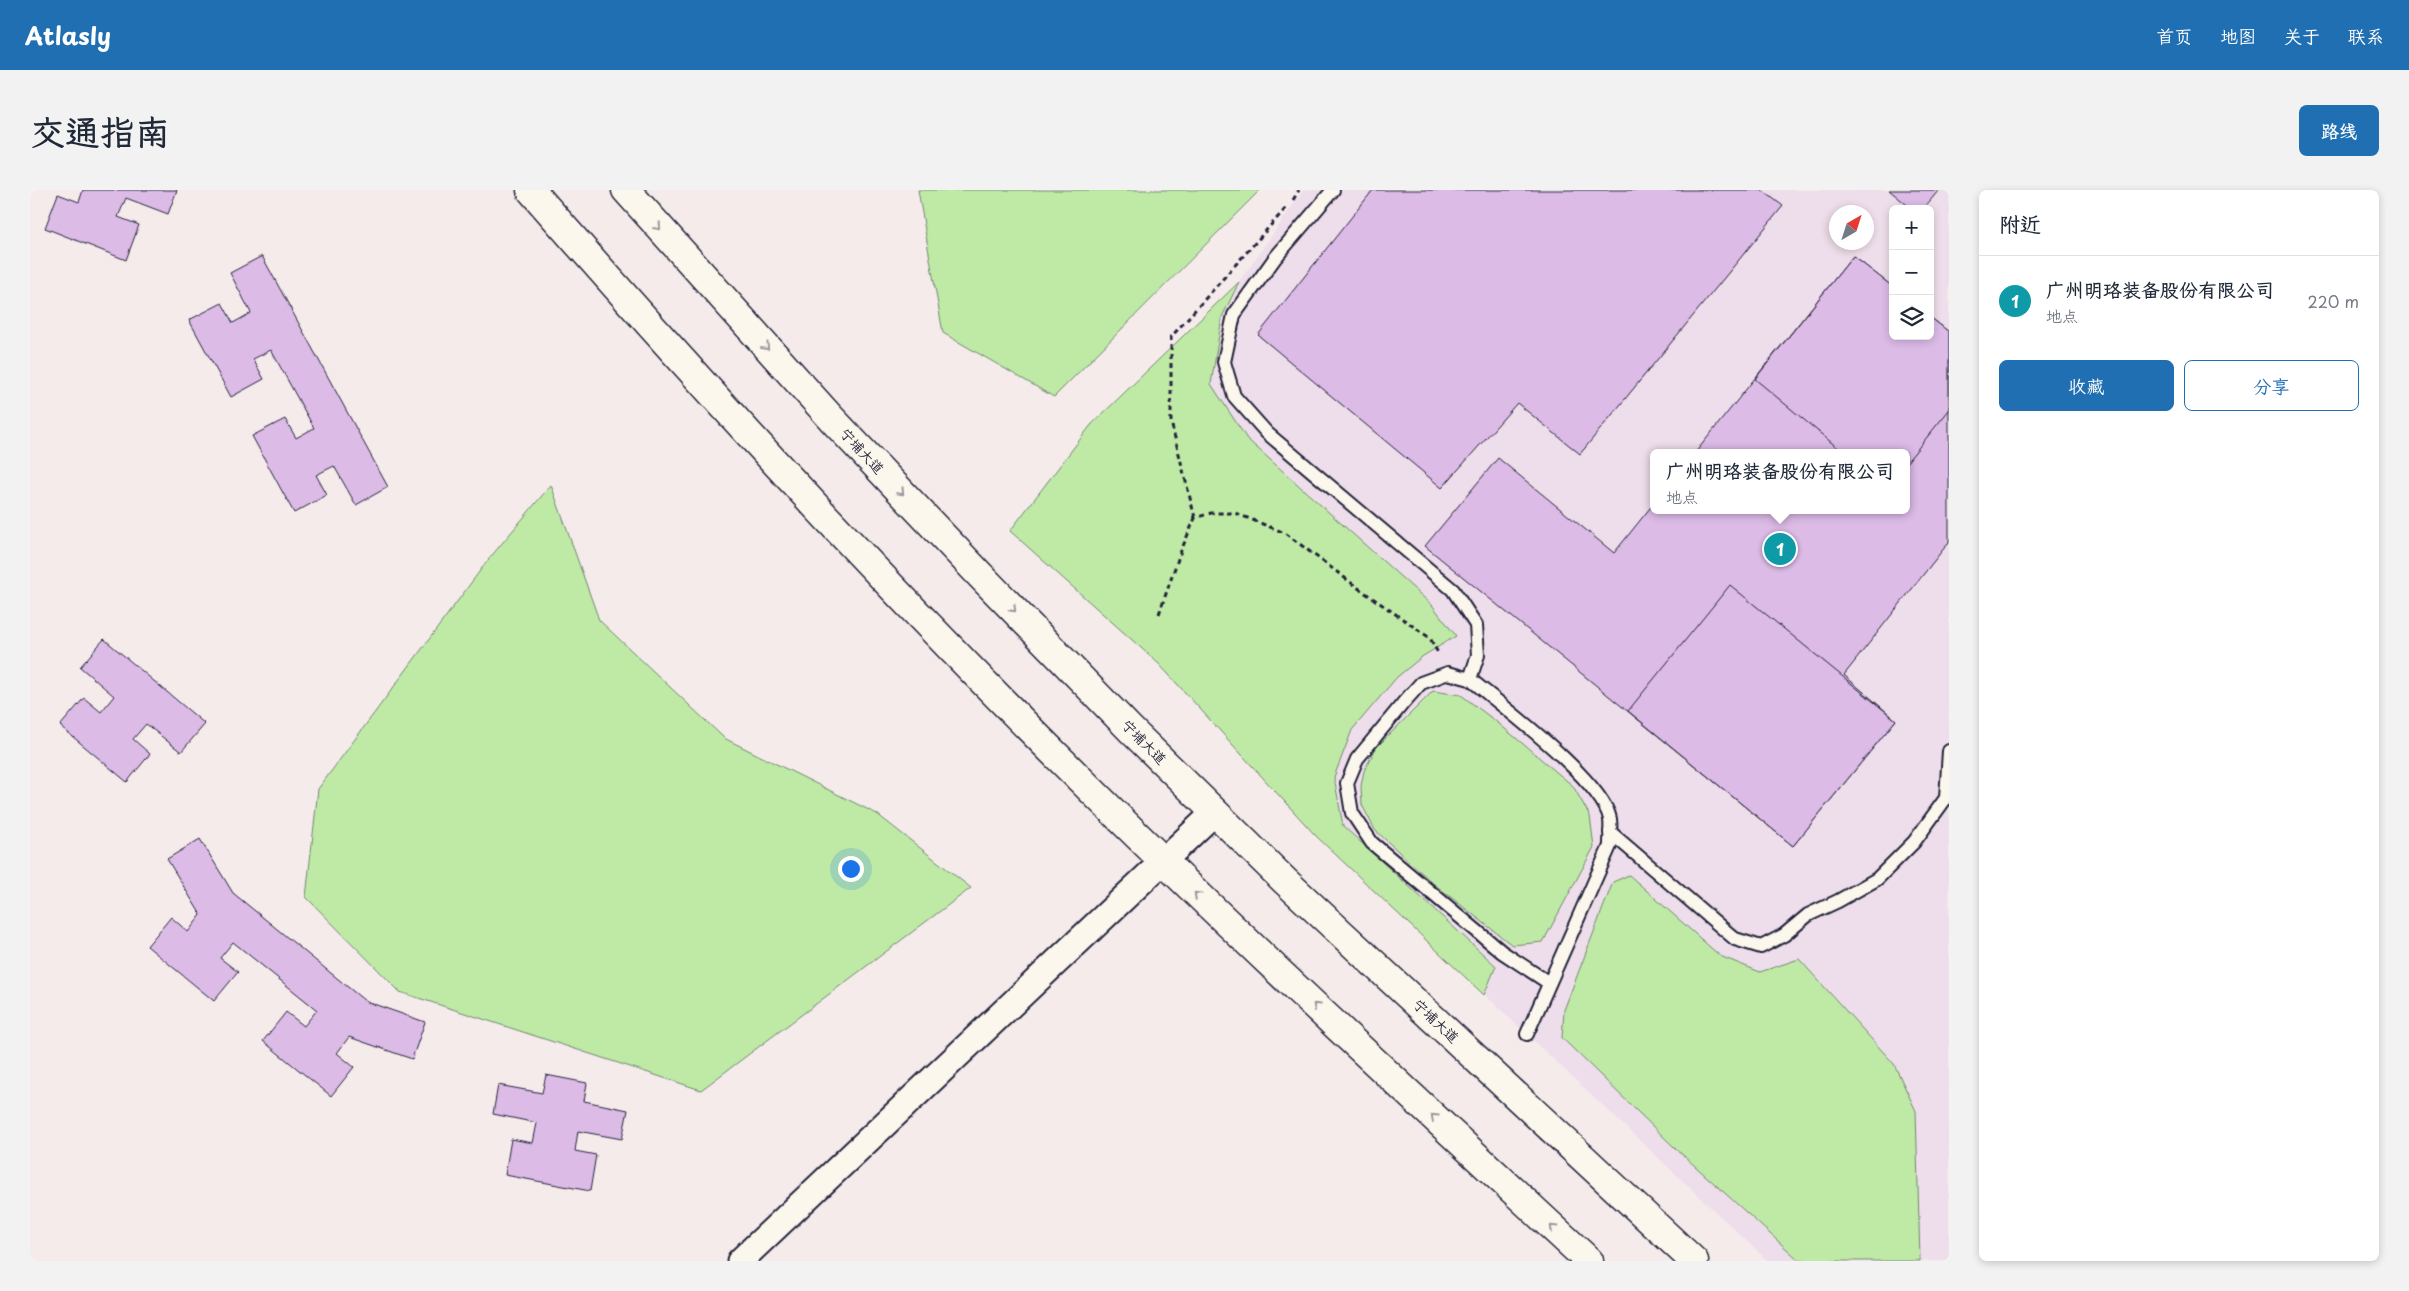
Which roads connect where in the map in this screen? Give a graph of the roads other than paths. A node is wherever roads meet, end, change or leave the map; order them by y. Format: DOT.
graph roads {
  1 [pos="531,190"];
  2 [pos="626,190"];
  3 [pos="1333,190"];
  4 [pos="1470,679"];
  5 [pos="1949,752"];
  6 [pos="1215,812"];
  7 [pos="1610,832"];
  8 [pos="1164,861"];
  9 [pos="1549,983"];
  10 [pos="1527,1034"];
  11 [pos="740,1261"];
  12 [pos="1589,1261"];
  13 [pos="1694,1261"];
  1 -- 8 [label="main road"];
  2 -- 6 [label="main road, 宁埔大道, one-way"];
  3 -- 4 [label="lane"];
  4 -- 7 [label="lane"];
  4 -- 9 [label="lane"];
  5 -- 7 [label="lane"];
  6 -- 8 [label="street"];
  6 -- 13 [label="main road, 宁埔大道"];
  7 -- 9 [label="lane"];
  8 -- 11 [label="street"];
  12 -- 8 [label="main road, one-way"];
  9 -- 10 [label="lane"];
}
